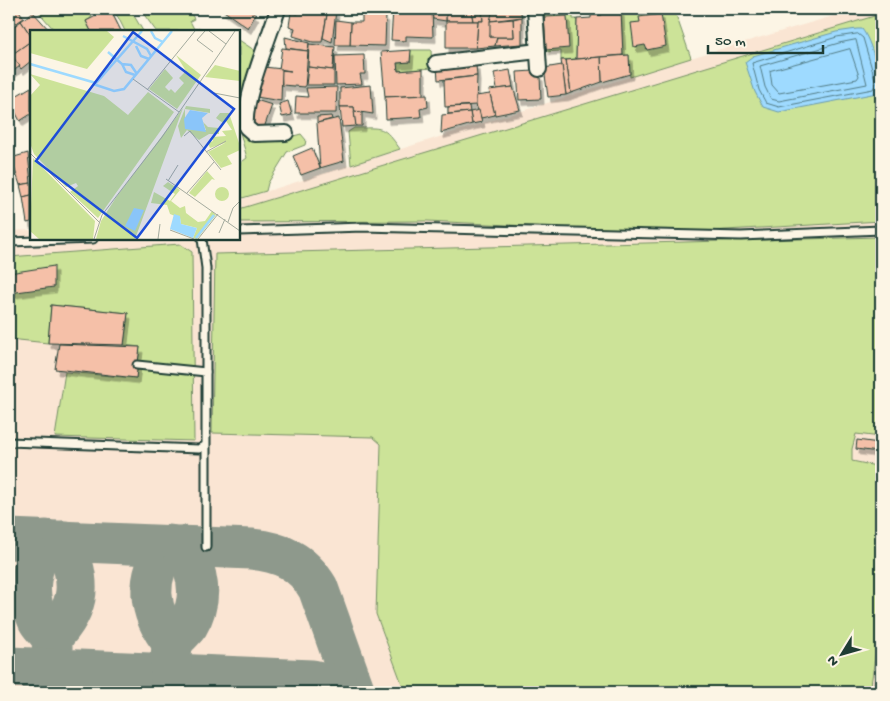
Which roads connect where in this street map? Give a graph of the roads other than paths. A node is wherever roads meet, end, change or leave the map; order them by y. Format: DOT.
graph roads {
  1 [pos="278,9"];
  2 [pos="535,9"];
  3 [pos="538,51"];
  4 [pos="436,63"];
  5 [pos="539,69"];
  6 [pos="286,133"];
  7 [pos="881,230"];
  8 [pos="240,232"];
  9 [pos="65,240"];
  10 [pos="202,240"];
  11 [pos="9,242"];
  12 [pos="138,365"];
  13 [pos="206,372"];
  14 [pos="9,442"];
  15 [pos="205,446"];
  16 [pos="206,547"];
  17 [pos="881,674"];
  18 [pos="879,692"];
  1 -- 6 [label="street"];
  2 -- 3 [label="street"];
  3 -- 4 [label="street"];
  3 -- 5 [label="street"];
  7 -- 8 [label="lane"];
  9 -- 11 [label="lane"];
  10 -- 13 [label="lane"];
  12 -- 13 [label="lane"];
  13 -- 15 [label="lane"];
  14 -- 15 [label="lane"];
  15 -- 16 [label="lane"];
  17 -- 18 [label="lane"];
}
